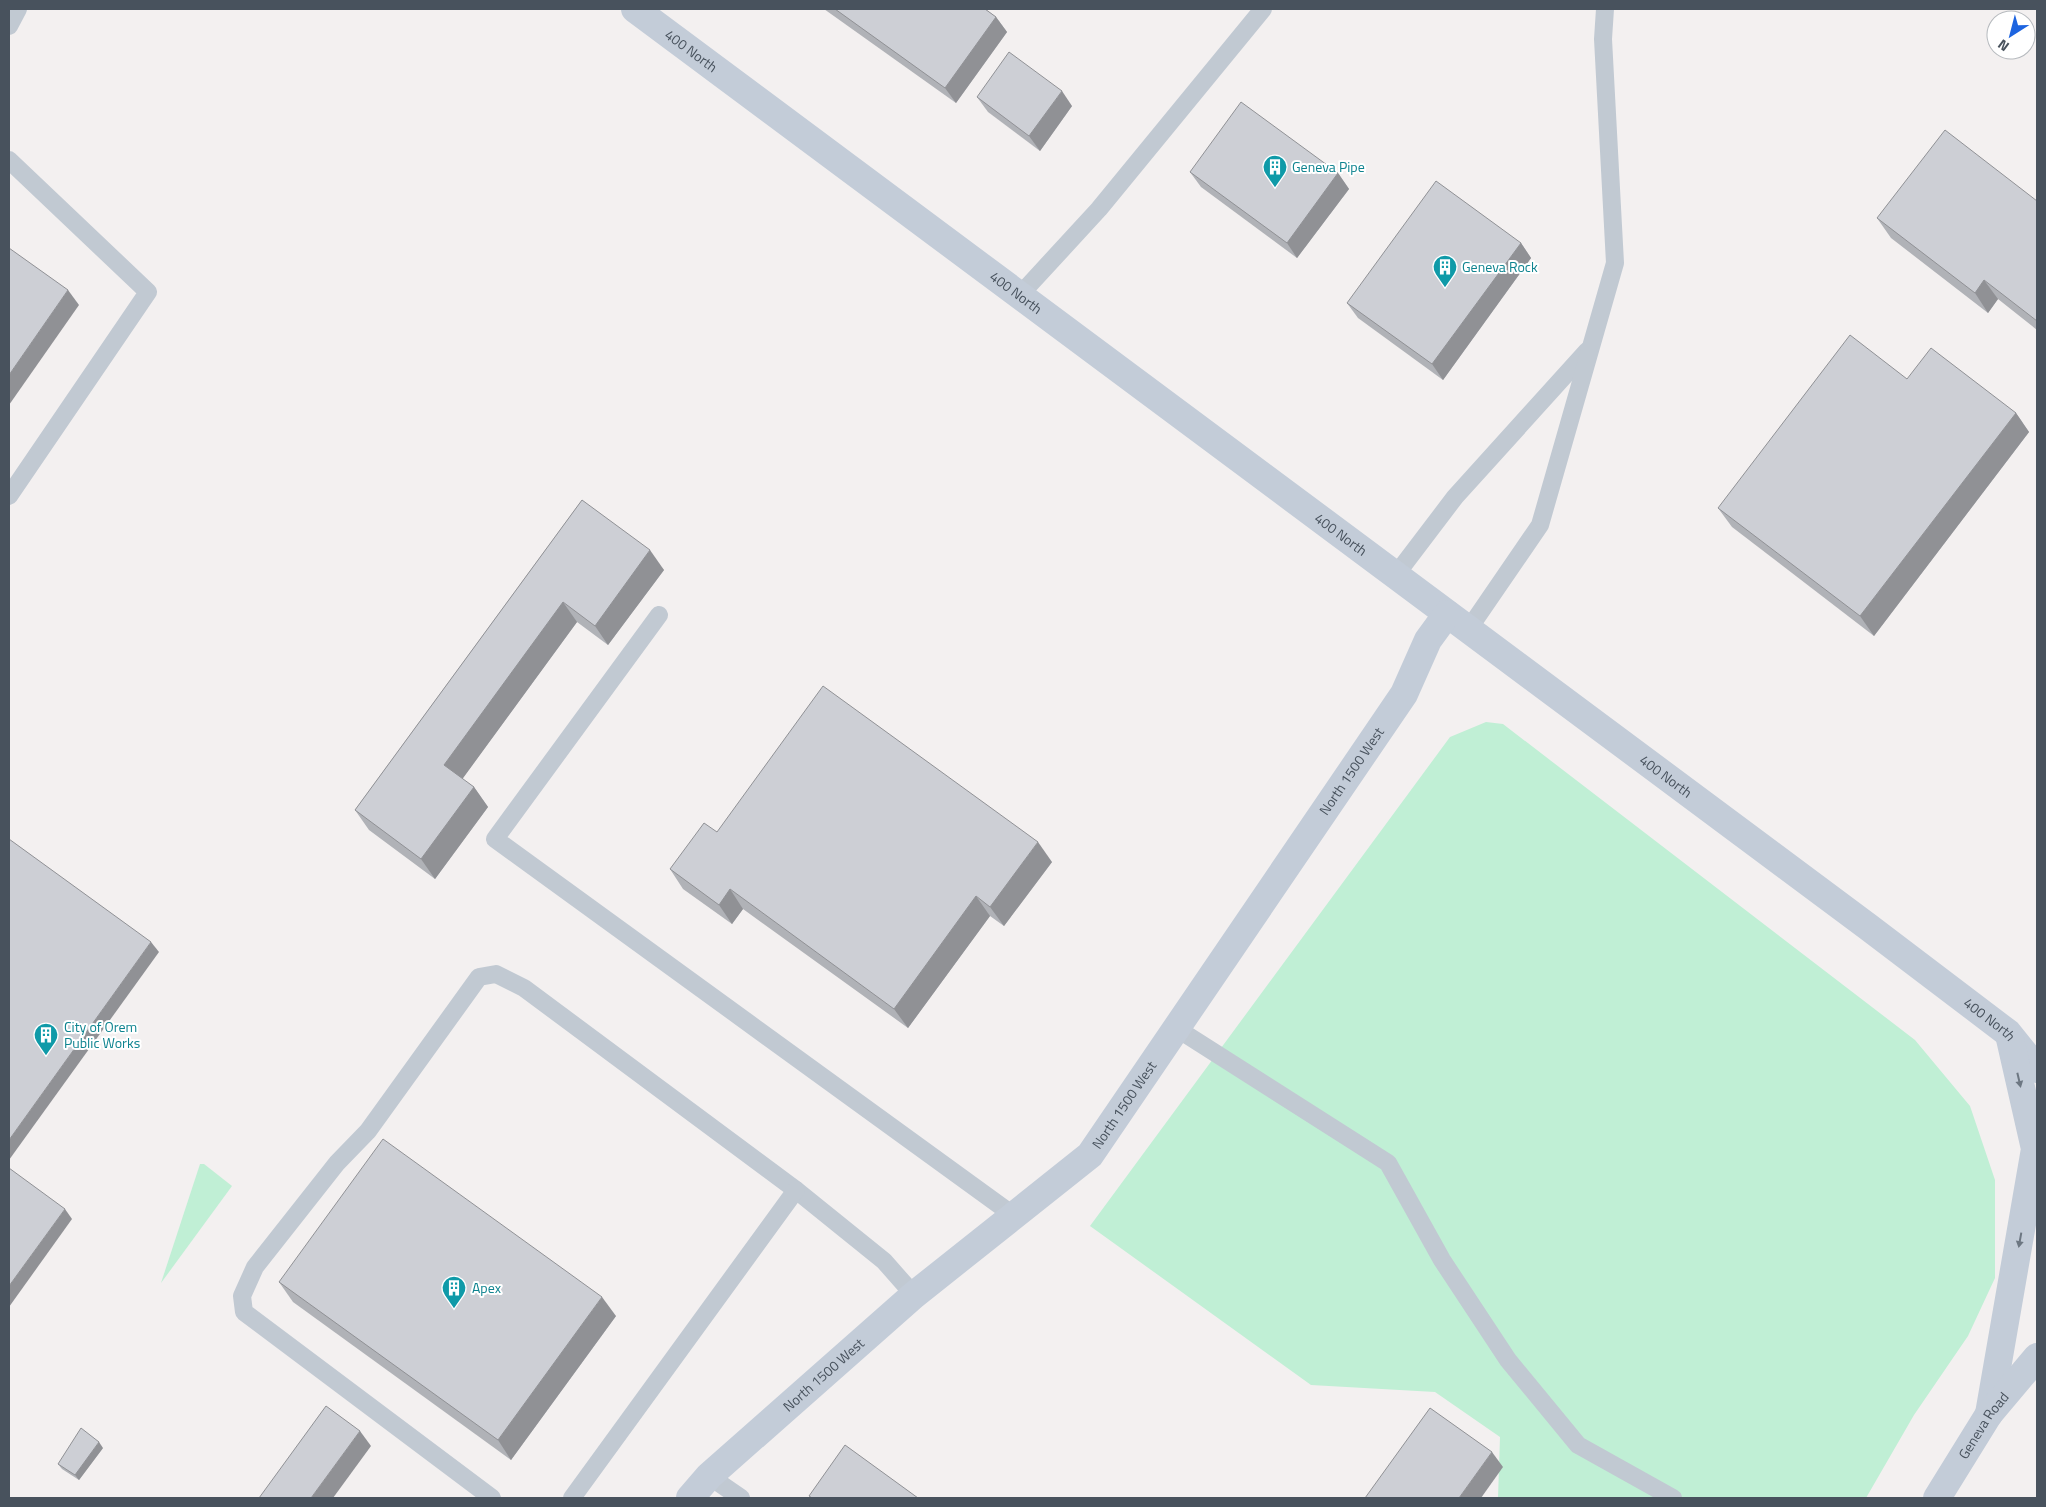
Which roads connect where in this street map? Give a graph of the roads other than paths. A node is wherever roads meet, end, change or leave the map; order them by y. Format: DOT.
graph roads {
  1 [pos="18,9"];
  2 [pos="635,9"];
  3 [pos="1263,9"];
  4 [pos="1605,9"];
  5 [pos="9,26"];
  6 [pos="9,160"];
  7 [pos="1019,296"];
  8 [pos="1591,347"];
  9 [pos="9,496"];
  10 [pos="1395,576"];
  11 [pos="1447,614"];
  12 [pos="659,615"];
  13 [pos="1468,630"];
  14 [pos="1176,1028"];
  15 [pos="2008,1033"];
  16 [pos="2037,1051"];
  17 [pos="2037,1069"];
  18 [pos="796,1190"];
  19 [pos="1013,1215"];
  20 [pos="914,1295"];
  21 [pos="2037,1358"];
  22 [pos="1989,1414"];
  23 [pos="709,1476"];
  24 [pos="492,1498"];
  25 [pos="572,1498"];
  26 [pos="690,1498"];
  27 [pos="740,1498"];
  28 [pos="1673,1498"];
  29 [pos="1937,1498"];
  1 -- 5 [label="lane"];
  2 -- 7 [label="main road, 400 North"];
  3 -- 7 [label="lane"];
  4 -- 8 [label="lane"];
  6 -- 9 [label="lane"];
  7 -- 10 [label="main road, 400 North"];
  8 -- 10 [label="lane"];
  8 -- 13 [label="lane"];
  10 -- 11 [label="main road, 400 North"];
  11 -- 13 [label="main road, 400 North"];
  11 -- 14 [label="main road, North 1500 West"];
  12 -- 19 [label="lane"];
  13 -- 15 [label="main road, 400 North"];
  14 -- 19 [label="main road, North 1500 West"];
  14 -- 28 [label="lane"];
  15 -- 16 [label="main road"];
  15 -- 17 [label="main road, 400 North"];
  15 -- 22 [label="main road, one-way"];
  18 -- 20 [label="lane"];
  18 -- 24 [label="lane"];
  18 -- 25 [label="lane"];
  19 -- 20 [label="main road, North 1500 West"];
  20 -- 23 [label="main road, North 1500 West"];
  21 -- 22 [label="main road, Geneva Road"];
  22 -- 29 [label="main road, Geneva Road"];
  23 -- 26 [label="main road, North 1500 West"];
  23 -- 27 [label="lane"];
}
